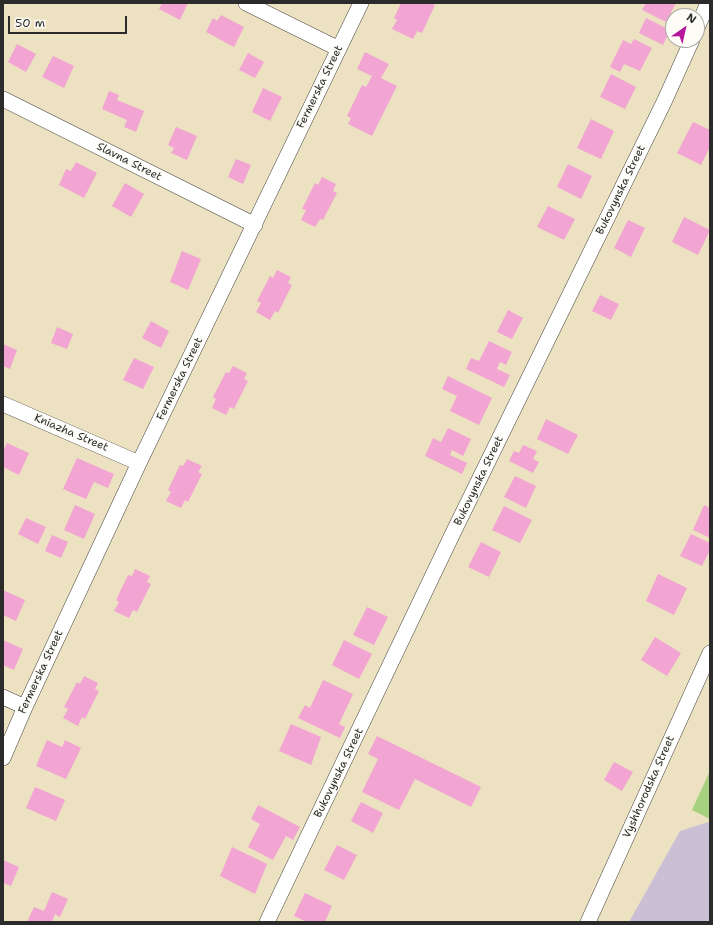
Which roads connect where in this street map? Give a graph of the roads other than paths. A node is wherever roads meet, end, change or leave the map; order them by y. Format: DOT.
graph roads {
  1 [pos="246,3"];
  2 [pos="361,3"];
  3 [pos="688,48"];
  4 [pos="339,49"];
  5 [pos="3,99"];
  6 [pos="255,225"];
  7 [pos="3,404"];
  8 [pos="139,463"];
  9 [pos="710,653"];
  10 [pos="3,697"];
  11 [pos="25,707"];
  12 [pos="3,758"];
  13 [pos="268,922"];
  14 [pos="588,922"];
  1 -- 4 [label="street"];
  2 -- 4 [label="street, Fermerska Street"];
  3 -- 13 [label="street, Bukovynska Street"];
  4 -- 6 [label="street, Fermerska Street"];
  5 -- 6 [label="street, Slavna Street"];
  6 -- 8 [label="street, Fermerska Street"];
  7 -- 8 [label="street, Kniazha Street"];
  8 -- 11 [label="street, Fermerska Street"];
  9 -- 14 [label="street, Vyshhorodska Street"];
  10 -- 11 [label="street"];
  11 -- 12 [label="street, Fermerska Street"];
}
